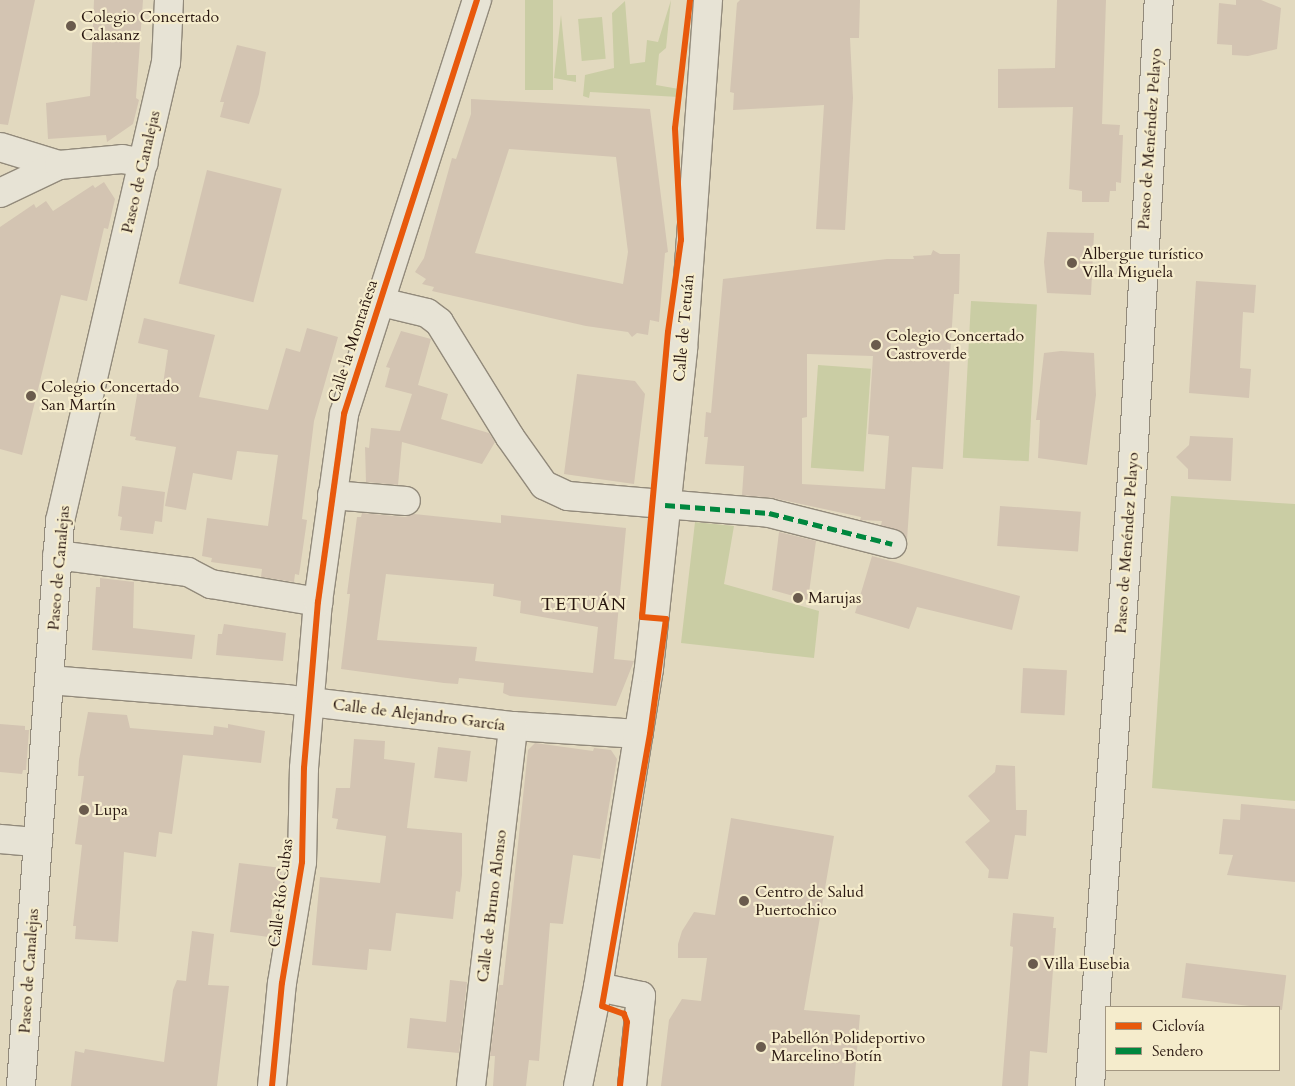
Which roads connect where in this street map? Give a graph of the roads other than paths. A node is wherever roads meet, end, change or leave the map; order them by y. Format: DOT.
graph roads {
  1 [pos="169,0"];
  2 [pos="476,0"];
  3 [pos="708,0"];
  4 [pos="1159,0"];
  5 [pos="0,147"];
  6 [pos="144,163"];
  7 [pos="59,165"];
  8 [pos="0,193"];
  9 [pos="380,302"];
  10 [pos="332,495"];
  11 [pos="406,501"];
  12 [pos="665,505"];
  13 [pos="892,544"];
  14 [pos="57,555"];
  15 [pos="318,602"];
  16 [pos="49,680"];
  17 [pos="310,702"];
  18 [pos="513,726"];
  19 [pos="639,734"];
  20 [pos="0,839"];
  21 [pos="38,842"];
  22 [pos="598,987"];
  23 [pos="21,1086"];
  24 [pos="272,1086"];
  25 [pos="471,1086"];
  26 [pos="578,1086"];
  27 [pos="632,1086"];
  28 [pos="1090,1086"];
  1 -- 6 [label="street, Paseo de Canalejas"];
  2 -- 9 [label="street, Calle la Montañesa"];
  3 -- 12 [label="street, Calle de Tetuán"];
  4 -- 28 [label="street, Paseo de Menéndez Pelayo"];
  5 -- 7 [label="street"];
  6 -- 7 [label="street"];
  6 -- 14 [label="street, Paseo de Canalejas"];
  7 -- 8 [label="street"];
  9 -- 10 [label="street, Calle la Montañesa"];
  9 -- 12 [label="street"];
  10 -- 11 [label="street"];
  10 -- 15 [label="street, Calle la Montañesa"];
  12 -- 13 [label="street"];
  12 -- 19 [label="street, Calle de Tetuán"];
  14 -- 15 [label="street"];
  14 -- 16 [label="street, Paseo de Canalejas"];
  15 -- 17 [label="street, Calle la Montañesa"];
  16 -- 17 [label="street, Calle de Alejandro García"];
  16 -- 21 [label="street, Paseo de Canalejas"];
  17 -- 18 [label="street, Calle de Alejandro García"];
  17 -- 24 [label="street, Calle Río Cubas"];
  18 -- 19 [label="street, Calle de Alejandro García"];
  18 -- 25 [label="street, Calle de Bruno Alonso"];
  19 -- 22 [label="street, Calle de Tetuán"];
  20 -- 21 [label="street"];
  21 -- 23 [label="street, Paseo de Canalejas"];
  22 -- 26 [label="street, Calle de Tetuán"];
  22 -- 27 [label="street"];
}
